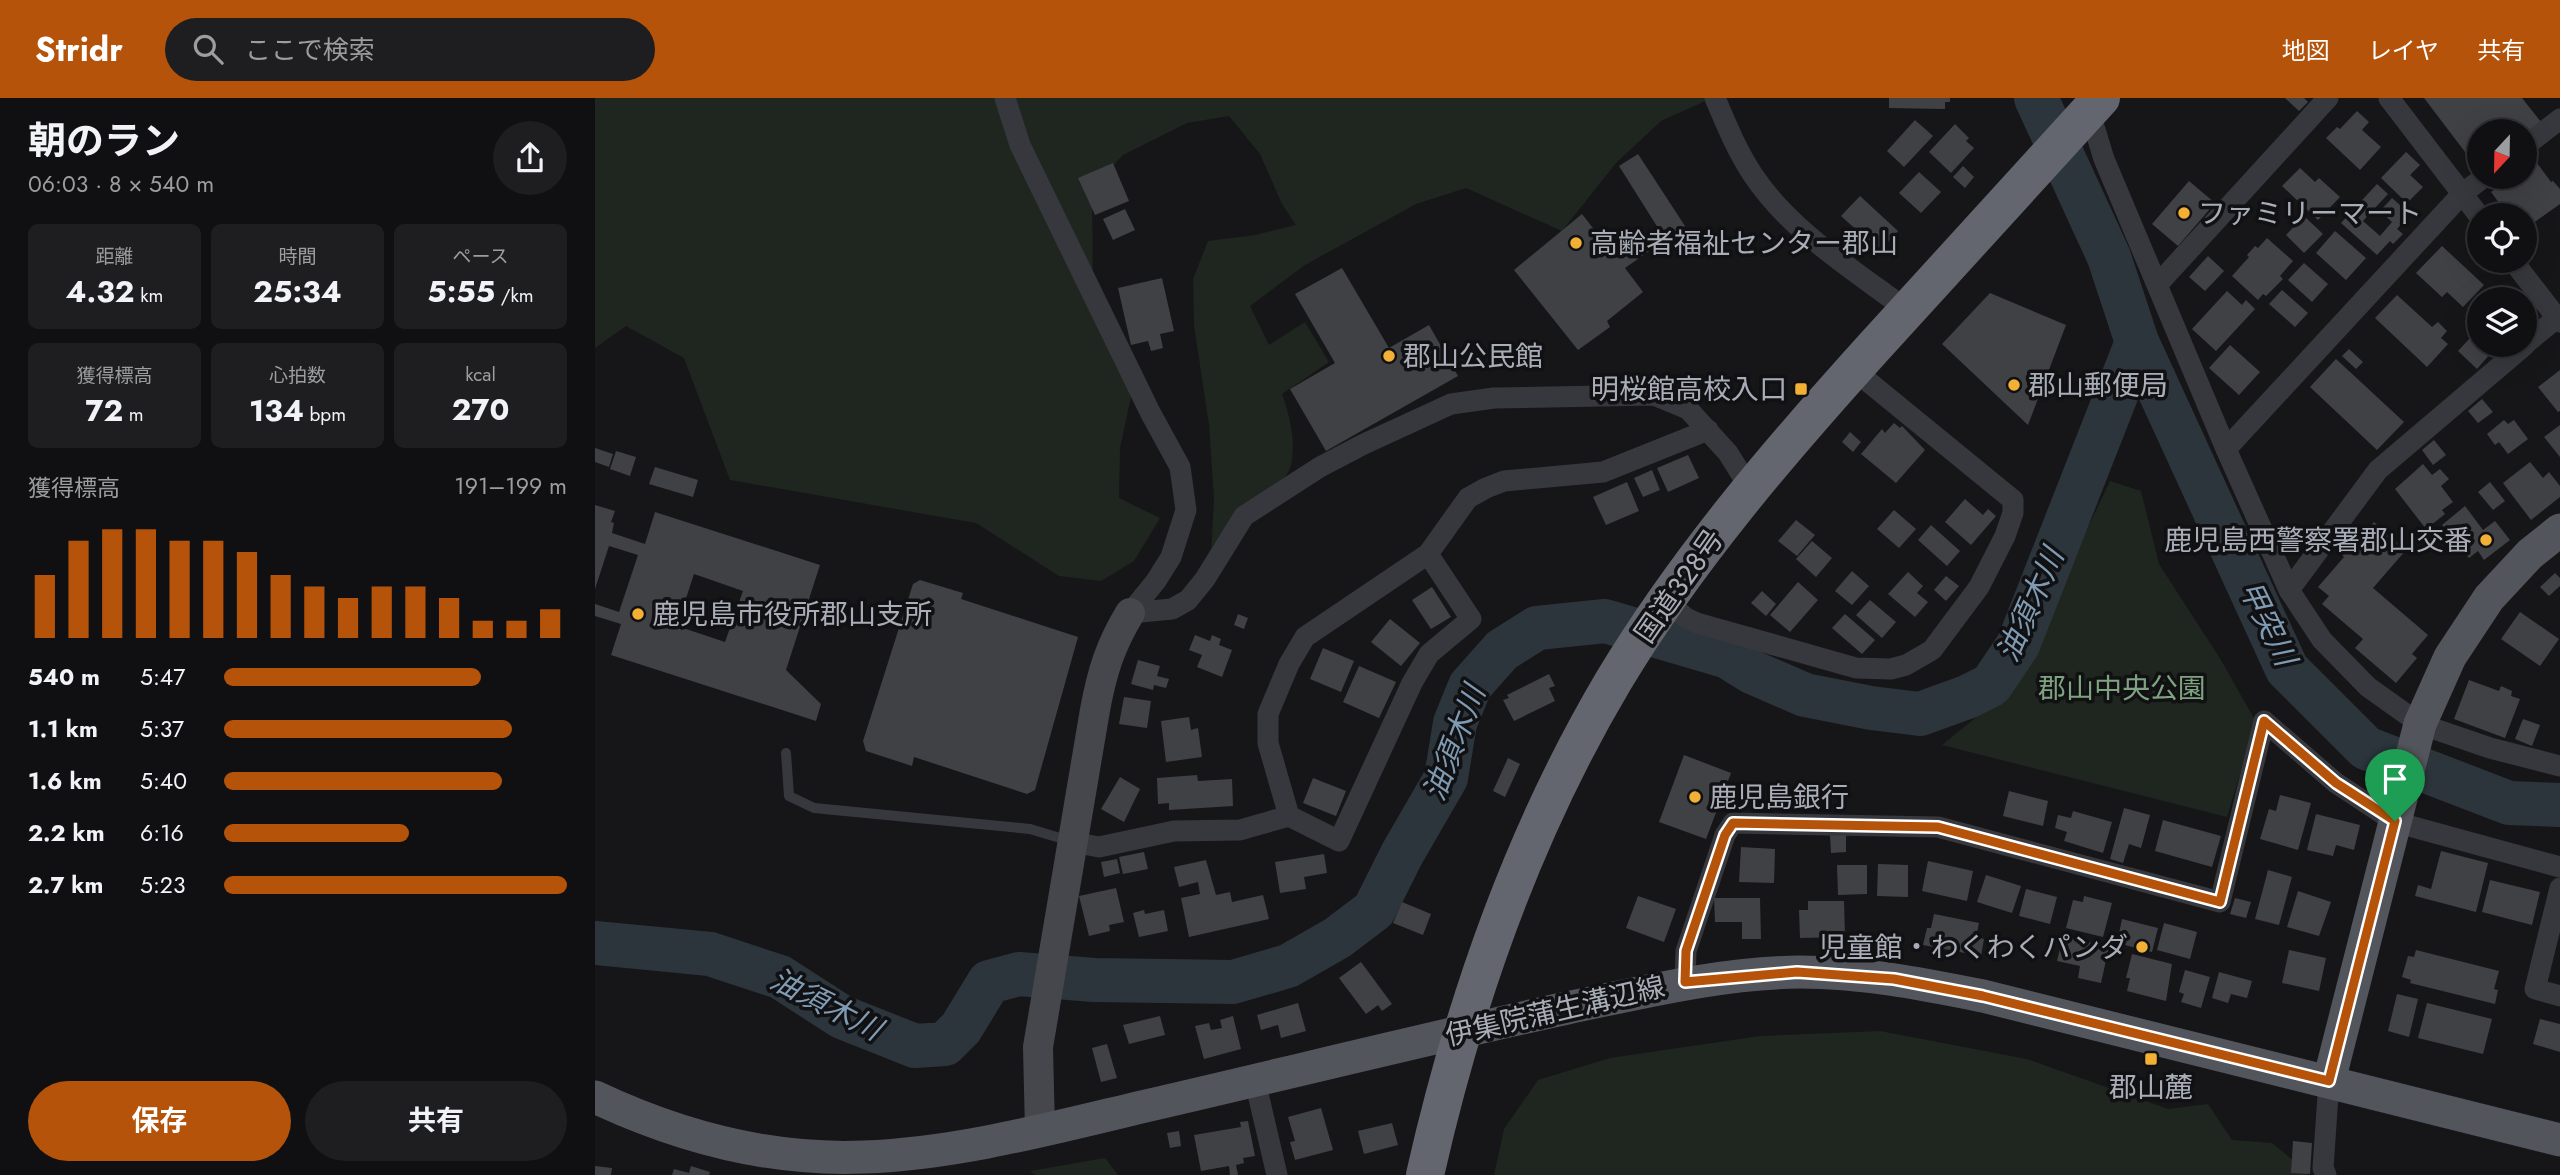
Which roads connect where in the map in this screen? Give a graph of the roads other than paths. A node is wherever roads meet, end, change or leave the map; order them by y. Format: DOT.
graph roads {
  1 [pos="1005,98"];
  2 [pos="1715,98"];
  3 [pos="2328,98"];
  4 [pos="2389,98"];
  5 [pos="2089,107"];
  6 [pos="2560,119"];
  7 [pos="2537,137"];
  8 [pos="2468,189"];
  9 [pos="2462,194"];
  10 [pos="2469,203"];
  11 [pos="2522,273"];
  12 [pos="2158,284"];
  13 [pos="1907,310"];
  14 [pos="2558,320"];
  15 [pos="2537,336"];
  16 [pos="2511,357"];
  17 [pos="1854,370"];
  18 [pos="1708,430"];
  19 [pos="2226,449"];
  20 [pos="1751,490"];
  21 [pos="2560,530"];
  22 [pos="1428,554"];
  23 [pos="2289,590"];
  24 [pos="1663,605"];
  25 [pos="1130,613"];
  26 [pos="2419,728"];
  27 [pos="786,753"];
  28 [pos="2560,766"];
  29 [pos="2397,814"];
  30 [pos="1289,816"];
  31 [pos="1072,842"];
  32 [pos="2560,867"];
  33 [pos="2560,888"];
  34 [pos="1685,982"];
  35 [pos="2560,996"];
  36 [pos="1461,1032"];
  37 [pos="1255,1081"];
  38 [pos="2329,1081"];
  39 [pos="595,1097"];
  40 [pos="1040,1131"];
  41 [pos="2560,1139"];
  42 [pos="1277,1175"];
  43 [pos="1425,1175"];
  44 [pos="2326,1175"];
  1 -- 25 [label="street"];
  2 -- 13 [label="street"];
  3 -- 12 [label="street"];
  4 -- 9 [label="street"];
  5 -- 12 [label="street"];
  5 -- 13 [label="highway, 国道328号"];
  6 -- 7 [label="street"];
  8 -- 9 [label="street"];
  9 -- 10 [label="street"];
  9 -- 19 [label="street"];
  11 -- 14 [label="street"];
  12 -- 19 [label="street"];
  13 -- 17 [label="highway, 国道328号"];
  14 -- 15 [label="street"];
  16 -- 23 [label="street"];
  17 -- 20 [label="highway, 国道328号"];
  17 -- 24 [label="street"];
  18 -- 20 [label="street"];
  18 -- 22 [label="street"];
  18 -- 25 [label="street"];
  19 -- 23 [label="street"];
  20 -- 24 [label="highway, 国道328号"];
  21 -- 26 [label="main road"];
  22 -- 30 [label="street"];
  22 -- 30 [label="street"];
  23 -- 26 [label="street"];
  24 -- 36 [label="highway, 国道328号"];
  25 -- 31 [label="street"];
  26 -- 28 [label="street"];
  26 -- 29 [label="main road"];
  27 -- 31 [label="lane"];
  29 -- 32 [label="street"];
  29 -- 34 [label="street"];
  29 -- 38 [label="main road"];
  30 -- 31 [label="street"];
  31 -- 40 [label="street"];
  33 -- 35 [label="street"];
  34 -- 36 [label="main road, 伊集院蒲生溝辺線"];
  34 -- 38 [label="main road, 伊集院蒲生溝辺線"];
  36 -- 37 [label="main road, 伊集院蒲生溝辺線"];
  36 -- 43 [label="highway, 国道328号"];
  37 -- 40 [label="main road, 伊集院蒲生溝辺線"];
  37 -- 42 [label="street"];
  38 -- 41 [label="main road, 伊集院蒲生溝辺線"];
  38 -- 44 [label="street"];
  39 -- 40 [label="main road, 伊集院蒲生溝辺線"];
}
